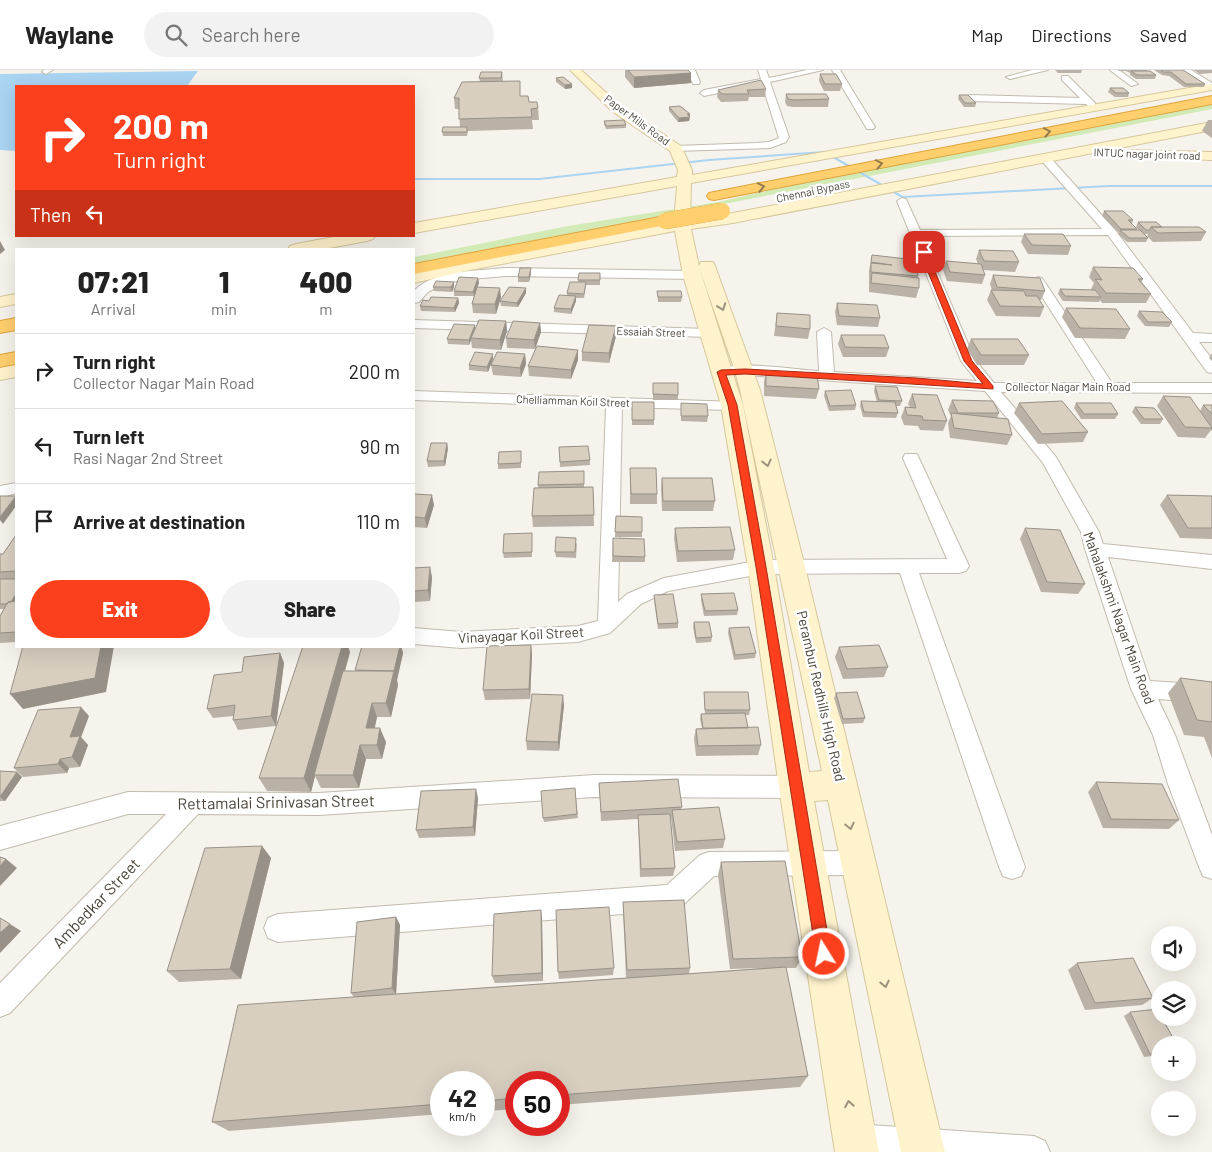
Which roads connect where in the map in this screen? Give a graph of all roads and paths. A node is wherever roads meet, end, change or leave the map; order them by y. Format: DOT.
graph roads {
  1 [pos="575,70"];
  2 [pos="691,70"];
  3 [pos="762,70"];
  4 [pos="819,70"];
  5 [pos="836,70"];
  6 [pos="1044,70"];
  7 [pos="1114,70"];
  8 [pos="1185,70"];
  9 [pos="1010,77"];
  10 [pos="1065,78"];
  11 [pos="766,81"];
  12 [pos="696,82"];
  13 [pos="1134,84"];
  14 [pos="1212,86"];
  15 [pos="704,94"];
  16 [pos="969,98"];
  17 [pos="1212,100"];
  18 [pos="1090,104"];
  19 [pos="1212,112"];
  20 [pos="1212,126"];
  21 [pos="870,127"];
  22 [pos="683,151"];
  23 [pos="1082,151"];
  24 [pos="1212,156"];
  25 [pos="1044,157"];
  26 [pos="693,176"];
  27 [pos="902,201"];
  28 [pos="666,204"];
  29 [pos="415,228"];
  30 [pos="685,231"];
  31 [pos="1111,232"];
  32 [pos="916,234"];
  33 [pos="362,237"];
  34 [pos="301,248"];
  35 [pos="415,269"];
  36 [pos="692,274"];
  37 [pos="415,278"];
  38 [pos="1038,281"];
  39 [pos="15,298"];
  40 [pos="415,299"];
  41 [pos="0,302"];
  42 [pos="15,313"];
  43 [pos="0,316"];
  44 [pos="15,324"];
  45 [pos="415,324"];
  46 [pos="0,327"];
  47 [pos="824,332"];
  48 [pos="709,333"];
  49 [pos="1188,337"];
  50 [pos="1212,338"];
  51 [pos="15,343"];
  52 [pos="0,347"];
  53 [pos="15,358"];
  54 [pos="0,361"];
  55 [pos="1212,369"];
  56 [pos="15,371"];
  57 [pos="733,372"];
  58 [pos="0,374"];
  59 [pos="827,376"];
  60 [pos="990,387"];
  61 [pos="1107,387"];
  62 [pos="1212,388"];
  63 [pos="415,395"];
  64 [pos="614,403"];
  65 [pos="732,405"];
  66 [pos="911,458"];
  67 [pos="15,488"];
  68 [pos="0,492"];
  69 [pos="1094,550"];
  70 [pos="1212,562"];
  71 [pos="792,566"];
  72 [pos="907,566"];
  73 [pos="761,567"];
  74 [pos="608,623"];
  75 [pos="415,636"];
  76 [pos="1142,689"];
  77 [pos="1212,694"];
  78 [pos="841,785"];
  79 [pos="795,787"];
  80 [pos="193,803"];
  81 [pos="0,838"];
  82 [pos="1210,855"];
  83 [pos="808,862"];
  84 [pos="858,863"];
  85 [pos="1012,867"];
  86 [pos="278,928"];
  87 [pos="0,1003"];
  88 [pos="856,1146"];
  89 [pos="922,1148"];
  90 [pos="1034,1152"];
  1 -- 22 [label="street, Paper Mills Road"];
  2 -- 12 [label="street"];
  3 -- 11 [label="street"];
  4 -- 11 [label="street"];
  5 -- 21 [label="street"];
  6 -- 9 [label="street"];
  7 -- 13 [label="street"];
  8 -- 14 [label="street"];
  10 -- 18 [label="street"];
  11 -- 15 [label="street"];
  11 -- 22 [label="street"];
  14 -- 18 [label="street"];
  16 -- 18 [label="street"];
  28 -- 17 [label="highway, Chennai Bypass, one-way"];
  18 -- 26 [label="street"];
  19 -- 30 [label="highway, Chennai Bypass, bridge"];
  20 -- 23 [label="street"];
  22 -- 26 [label="street"];
  23 -- 24 [label="street, INTUC nagar joint road"];
  23 -- 25 [label="street"];
  25 -- 30 [label="street"];
  25 -- 31 [label="street"];
  26 -- 29 [label="street"];
  26 -- 30 [label="street"];
  27 -- 32 [label="street, Mahalakshmi Nagar Main Road"];
  30 -- 35 [label="highway, Chennai Bypass"];
  30 -- 36 [label="street, Perambur Redhills High Road"];
  30 -- 37 [label="street"];
  30 -- 57 [label="street, Perambur Redhills High Road, one-way"];
  31 -- 32 [label="street"];
  31 -- 49 [label="street"];
  32 -- 60 [label="street, Mahalakshmi Nagar Main Road"];
  33 -- 34 [label="street"];
  36 -- 40 [label="street"];
  36 -- 48 [label="street, Perambur Redhills High Road"];
  38 -- 61 [label="street"];
  39 -- 41 [label="street"];
  42 -- 43 [label="highway"];
  44 -- 46 [label="highway"];
  45 -- 48 [label="street, Essaiah Street"];
  47 -- 59 [label="street"];
  48 -- 57 [label="street, Perambur Redhills High Road"];
  49 -- 50 [label="street"];
  49 -- 55 [label="street"];
  51 -- 52 [label="highway"];
  53 -- 54 [label="highway"];
  56 -- 58 [label="street"];
  57 -- 59 [label="street, Collector Nagar Main Road"];
  57 -- 65 [label="street, Perambur Redhills High Road"];
  57 -- 71 [label="street, Perambur Redhills High Road, one-way"];
  59 -- 60 [label="street, Collector Nagar Main Road"];
  60 -- 61 [label="street, Collector Nagar Main Road"];
  60 -- 69 [label="street, Mahalakshmi Nagar Main Road"];
  61 -- 62 [label="street, Collector Nagar Main Road"];
  63 -- 64 [label="street, Chelliamman Koil Street"];
  64 -- 65 [label="street, Chelliamman Koil Street"];
  64 -- 74 [label="street"];
  65 -- 73 [label="street, Perambur Redhills High Road"];
  66 -- 72 [label="street, Vinayagar Koil Street"];
  67 -- 68 [label="street"];
  69 -- 70 [label="street"];
  69 -- 76 [label="street, Mahalakshmi Nagar Main Road"];
  71 -- 72 [label="street, Vinayagar Koil Street"];
  71 -- 73 [label="street, Vinayagar Koil Street"];
  71 -- 78 [label="street, Perambur Redhills High Road"];
  72 -- 85 [label="street"];
  73 -- 74 [label="street, Vinayagar Koil Street"];
  73 -- 79 [label="street, Perambur Redhills High Road"];
  74 -- 75 [label="street, Vinayagar Koil Street"];
  76 -- 77 [label="street"];
  76 -- 82 [label="street, Mahalakshmi Nagar Main Road"];
  78 -- 79 [label="street"];
  78 -- 84 [label="street, Perambur Redhills High Road, one-way"];
  79 -- 80 [label="street, Rettamalai Srinivasan Street"];
  79 -- 83 [label="street, Perambur Redhills High Road"];
  80 -- 81 [label="street, Rettamalai Srinivasan Street"];
  80 -- 87 [label="street, Ambedkar Street"];
  83 -- 84 [label="street"];
  83 -- 86 [label="street"];
  88 -- 83 [label="street, Perambur Redhills High Road, one-way"];
  84 -- 89 [label="street, Perambur Redhills High Road, one-way"];
  88 -- 89 [label="street"];
  89 -- 90 [label="street"];
}
